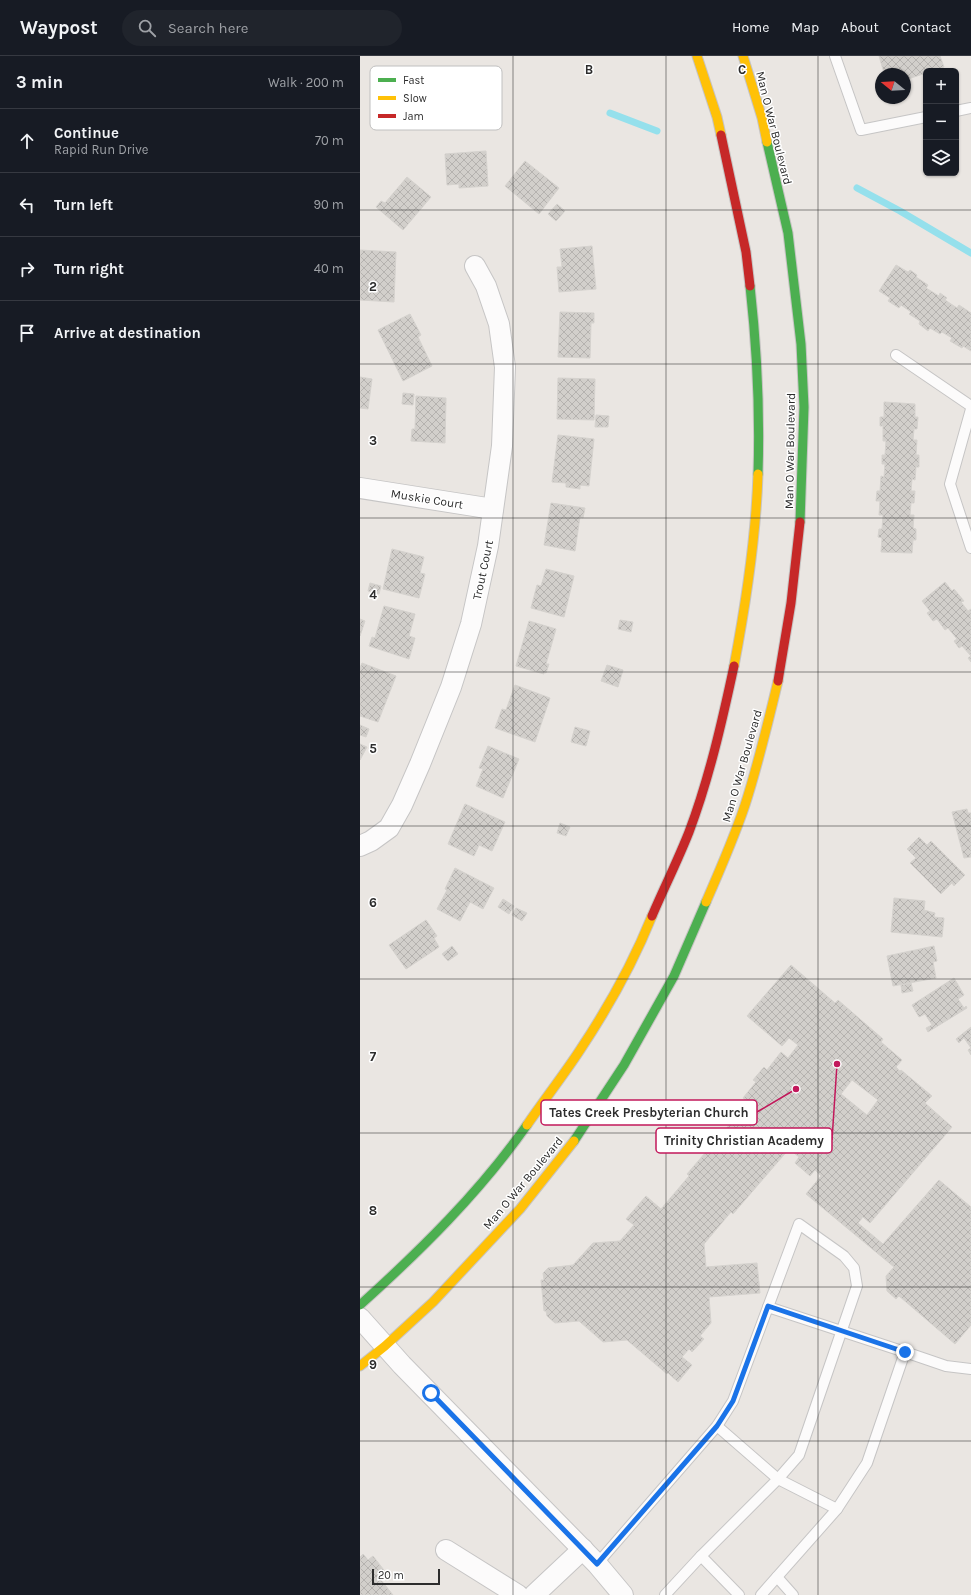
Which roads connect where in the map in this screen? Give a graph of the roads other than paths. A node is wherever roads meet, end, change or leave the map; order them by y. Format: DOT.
graph roads {
  1 [pos="697,56"];
  2 [pos="743,56"];
  3 [pos="836,56"];
  4 [pos="971,108"];
  5 [pos="959,110"];
  6 [pos="923,118"];
  7 [pos="475,266"];
  8 [pos="896,355"];
  9 [pos="971,408"];
  10 [pos="360,488"];
  11 [pos="494,509"];
  12 [pos="971,548"];
  13 [pos="360,846"];
  14 [pos="360,1305"];
  15 [pos="768,1306"];
  16 [pos="360,1318"];
  17 [pos="843,1332"];
  18 [pos="385,1346"];
  19 [pos="905,1352"];
  20 [pos="360,1366"];
  21 [pos="971,1369"];
  22 [pos="717,1426"];
  23 [pos="778,1479"];
  24 [pos="837,1509"];
  25 [pos="583,1549"];
  26 [pos="446,1550"];
  27 [pos="701,1556"];
  28 [pos="597,1564"];
  29 [pos="777,1577"];
  30 [pos="612,1591"];
  31 [pos="518,1595"];
  32 [pos="534,1595"];
  33 [pos="665,1595"];
  34 [pos="739,1595"];
  35 [pos="761,1595"];
  36 [pos="793,1595"];
  1 -- 14 [label="main road"];
  2 -- 18 [label="main road, Man O War Boulevard"];
  3 -- 6 [label="lane"];
  4 -- 5 [label="lane"];
  7 -- 11 [label="street, Trout Court"];
  8 -- 9 [label="lane"];
  9 -- 12 [label="lane"];
  10 -- 11 [label="street, Muskie Court"];
  11 -- 13 [label="street, Trout Court"];
  15 -- 17 [label="lane"];
  15 -- 17 [label="lane"];
  15 -- 22 [label="lane"];
  16 -- 18 [label="street"];
  17 -- 19 [label="lane"];
  17 -- 23 [label="lane"];
  18 -- 20 [label="main road, Man O War Boulevard"];
  18 -- 25 [label="street"];
  19 -- 21 [label="lane"];
  19 -- 24 [label="lane"];
  22 -- 23 [label="lane"];
  22 -- 28 [label="lane"];
  23 -- 24 [label="lane"];
  23 -- 27 [label="lane"];
  24 -- 29 [label="lane"];
  25 -- 28 [label="street"];
  25 -- 32 [label="street"];
  26 -- 31 [label="street"];
  27 -- 33 [label="lane"];
  27 -- 34 [label="lane"];
  28 -- 30 [label="street"];
  29 -- 35 [label="lane"];
  29 -- 36 [label="lane"];
}
